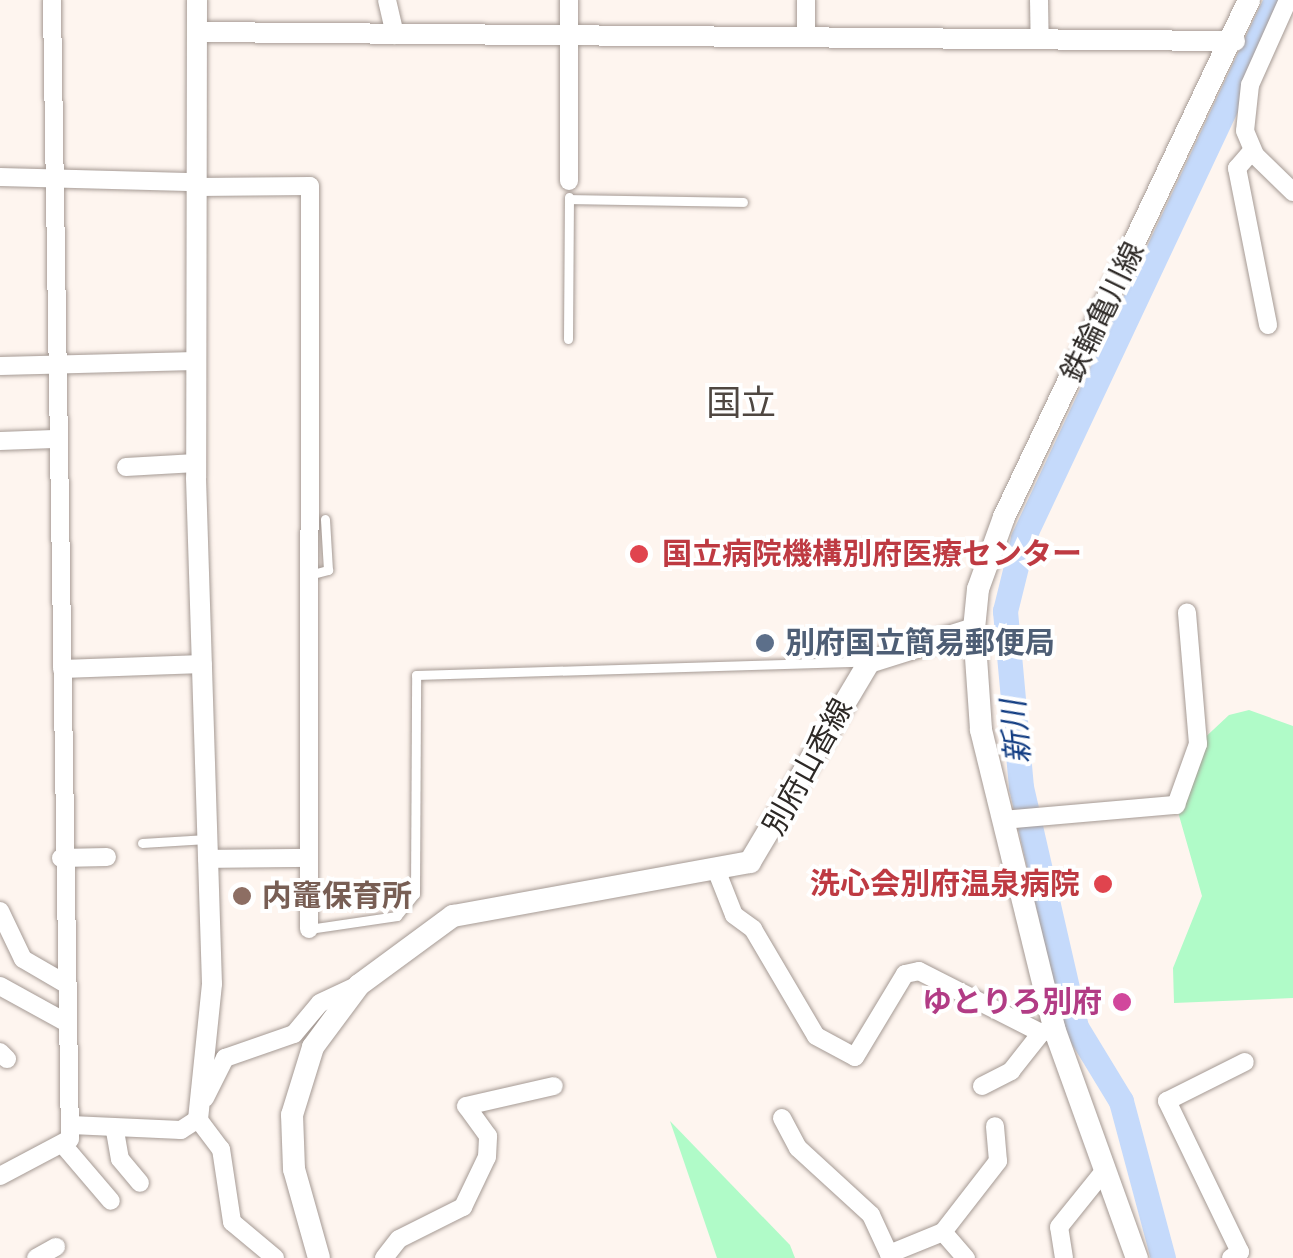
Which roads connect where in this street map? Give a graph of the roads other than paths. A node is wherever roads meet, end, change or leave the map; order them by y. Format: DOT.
graph roads {
  1 [pos="52,0"];
  2 [pos="197,0"];
  3 [pos="387,0"];
  4 [pos="569,0"];
  5 [pos="806,0"];
  6 [pos="1039,0"];
  7 [pos="1249,0"];
  8 [pos="1288,0"];
  9 [pos="197,32"];
  10 [pos="395,35"];
  11 [pos="569,38"];
  12 [pos="806,38"];
  13 [pos="1040,40"];
  14 [pos="1234,41"];
  15 [pos="1252,151"];
  16 [pos="0,178"];
  17 [pos="52,178"];
  18 [pos="197,184"];
  19 [pos="569,190"];
  20 [pos="1293,192"];
  21 [pos="743,202"];
  22 [pos="1268,325"];
  23 [pos="568,338"];
  24 [pos="196,362"];
  25 [pos="0,366"];
  26 [pos="54,366"];
  27 [pos="54,439"];
  28 [pos="0,441"];
  29 [pos="196,463"];
  30 [pos="126,467"];
  31 [pos="325,519"];
  32 [pos="306,574"];
  33 [pos="1187,612"];
  34 [pos="974,629"];
  35 [pos="869,662"];
  36 [pos="203,664"];
  37 [pos="62,670"];
  38 [pos="1003,820"];
  39 [pos="142,843"];
  40 [pos="207,849"];
  41 [pos="108,857"];
  42 [pos="62,858"];
  43 [pos="308,858"];
  44 [pos="716,872"];
  45 [pos="0,911"];
  46 [pos="310,929"];
  47 [pos="66,984"];
  48 [pos="358,985"];
  49 [pos="0,986"];
  50 [pos="67,1023"];
  51 [pos="1048,1031"];
  52 [pos="1245,1062"];
  53 [pos="554,1086"];
  54 [pos="982,1086"];
  55 [pos="205,1098"];
  56 [pos="782,1118"];
  57 [pos="198,1120"];
  58 [pos="70,1125"];
  59 [pos="995,1126"];
  60 [pos="115,1130"];
  61 [pos="64,1146"];
  62 [pos="1105,1170"];
  63 [pos="0,1176"];
  64 [pos="140,1183"];
  65 [pos="112,1201"];
  66 [pos="943,1232"];
  67 [pos="56,1247"];
  68 [pos="254,1251"];
  69 [pos="36,1258"];
  70 [pos="275,1258"];
  71 [pos="318,1258"];
  72 [pos="384,1258"];
  73 [pos="966,1258"];
  74 [pos="1064,1258"];
  75 [pos="1137,1258"];
  76 [pos="1231,1258"];
  1 -- 17 [label="street"];
  2 -- 9 [label="street"];
  3 -- 10 [label="street"];
  4 -- 11 [label="street"];
  5 -- 12 [label="street"];
  6 -- 13 [label="street"];
  7 -- 14 [label="main road, 鉄輪亀川線"];
  8 -- 15 [label="street"];
  9 -- 10 [label="street"];
  9 -- 18 [label="street"];
  10 -- 11 [label="street"];
  11 -- 12 [label="street"];
  11 -- 19 [label="street"];
  12 -- 13 [label="street"];
  13 -- 14 [label="street"];
  14 -- 34 [label="main road, 鉄輪亀川線"];
  15 -- 20 [label="street"];
  15 -- 22 [label="street"];
  16 -- 17 [label="street"];
  17 -- 18 [label="street"];
  17 -- 26 [label="street"];
  18 -- 24 [label="street"];
  18 -- 32 [label="street"];
  19 -- 21 [label="lane"];
  19 -- 23 [label="lane"];
  24 -- 26 [label="street"];
  24 -- 29 [label="street"];
  25 -- 26 [label="street"];
  26 -- 27 [label="street"];
  27 -- 28 [label="street"];
  27 -- 37 [label="street"];
  29 -- 30 [label="street"];
  29 -- 36 [label="street"];
  31 -- 32 [label="lane"];
  32 -- 43 [label="street"];
  33 -- 38 [label="street"];
  34 -- 35 [label="main road"];
  34 -- 38 [label="main road"];
  35 -- 44 [label="main road, 別府山香線"];
  35 -- 46 [label="lane"];
  36 -- 37 [label="street"];
  36 -- 40 [label="street"];
  37 -- 42 [label="street"];
  38 -- 51 [label="main road"];
  39 -- 40 [label="lane"];
  40 -- 43 [label="street"];
  40 -- 55 [label="street"];
  41 -- 42 [label="street"];
  42 -- 47 [label="street"];
  43 -- 46 [label="street"];
  44 -- 48 [label="main road, 別府山香線"];
  44 -- 51 [label="street"];
  45 -- 47 [label="street"];
  47 -- 50 [label="street"];
  48 -- 55 [label="street"];
  48 -- 71 [label="main road, 別府山香線"];
  49 -- 50 [label="street"];
  50 -- 58 [label="street"];
  51 -- 54 [label="street"];
  51 -- 62 [label="main road"];
  52 -- 76 [label="street"];
  53 -- 72 [label="street"];
  55 -- 57 [label="street"];
  56 -- 66 [label="street"];
  57 -- 60 [label="street"];
  57 -- 68 [label="street"];
  58 -- 60 [label="street"];
  58 -- 61 [label="street"];
  59 -- 66 [label="street"];
  60 -- 64 [label="street"];
  61 -- 63 [label="street"];
  61 -- 65 [label="street"];
  62 -- 74 [label="street"];
  62 -- 75 [label="main road"];
  66 -- 73 [label="street"];
  67 -- 69 [label="street"];
  68 -- 70 [label="street"];
}
